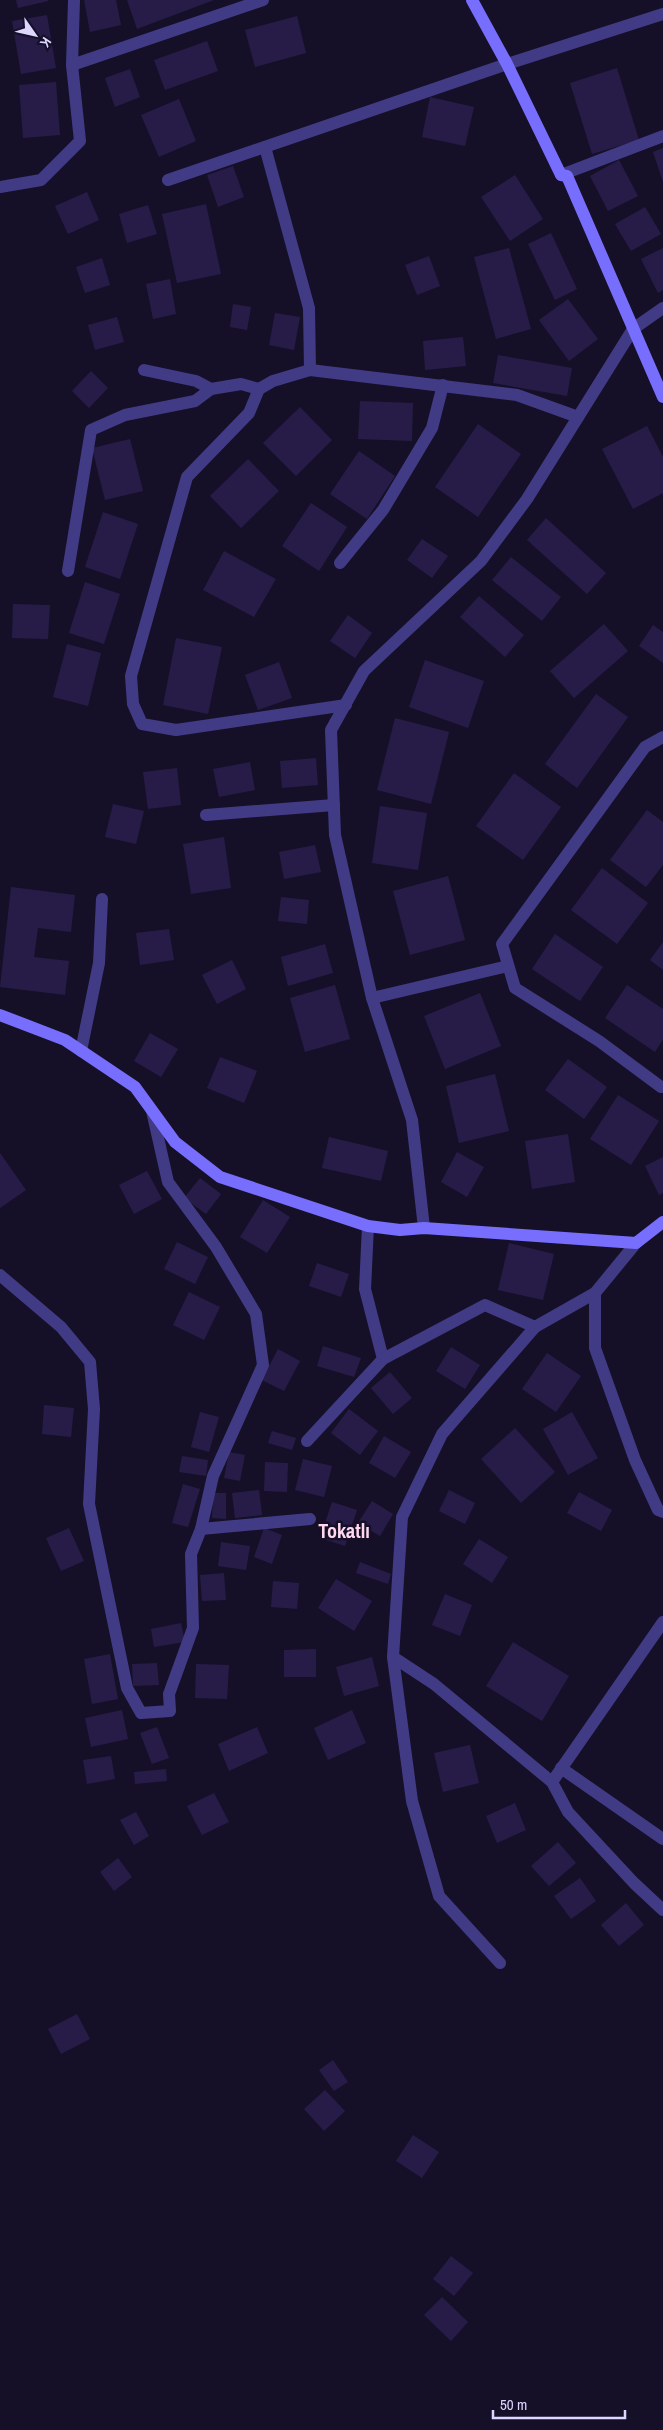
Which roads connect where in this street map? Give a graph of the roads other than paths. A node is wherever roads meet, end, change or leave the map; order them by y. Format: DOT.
graph roads {
  1 [pos="74,0"];
  2 [pos="263,0"];
  3 [pos="472,0"];
  4 [pos="663,14"];
  5 [pos="507,64"];
  6 [pos="72,65"];
  7 [pos="663,136"];
  8 [pos="265,147"];
  9 [pos="561,175"];
  10 [pos="168,180"];
  11 [pos="0,187"];
  12 [pos="663,308"];
  13 [pos="633,328"];
  14 [pos="144,370"];
  15 [pos="310,370"];
  16 [pos="443,385"];
  17 [pos="211,389"];
  18 [pos="259,389"];
  19 [pos="663,397"];
  20 [pos="578,417"];
  21 [pos="340,563"];
  22 [pos="68,570"];
  23 [pos="346,705"];
  24 [pos="663,737"];
  25 [pos="334,805"];
  26 [pos="206,814"];
  27 [pos="102,899"];
  28 [pos="508,966"];
  29 [pos="372,998"];
  30 [pos="0,1015"];
  31 [pos="81,1051"];
  32 [pos="662,1086"];
  33 [pos="152,1111"];
  34 [pos="663,1222"];
  35 [pos="368,1226"];
  36 [pos="424,1228"];
  37 [pos="636,1243"];
  38 [pos="0,1275"];
  39 [pos="595,1293"];
  40 [pos="535,1327"];
  41 [pos="383,1359"];
  42 [pos="307,1441"];
  43 [pos="663,1512"];
  44 [pos="310,1519"];
  45 [pos="201,1529"];
  46 [pos="663,1622"];
  47 [pos="393,1656"];
  48 [pos="561,1768"];
  49 [pos="552,1782"];
  50 [pos="663,1839"];
  51 [pos="663,1910"];
  52 [pos="500,1963"];
  1 -- 6 [label="street"];
  2 -- 6 [label="street"];
  3 -- 5 [label="street"];
  4 -- 5 [label="street"];
  5 -- 8 [label="street"];
  5 -- 9 [label="street"];
  6 -- 11 [label="street"];
  7 -- 9 [label="street"];
  8 -- 10 [label="street"];
  8 -- 15 [label="street"];
  9 -- 13 [label="street"];
  12 -- 13 [label="street"];
  13 -- 19 [label="street"];
  13 -- 20 [label="street"];
  14 -- 17 [label="street"];
  15 -- 16 [label="street"];
  15 -- 18 [label="street"];
  16 -- 20 [label="street"];
  16 -- 21 [label="street"];
  17 -- 18 [label="street"];
  17 -- 22 [label="street"];
  18 -- 23 [label="street"];
  20 -- 23 [label="street"];
  23 -- 25 [label="street"];
  24 -- 28 [label="street"];
  25 -- 26 [label="street"];
  25 -- 29 [label="street"];
  27 -- 31 [label="street"];
  28 -- 29 [label="street"];
  28 -- 32 [label="street"];
  29 -- 36 [label="street"];
  30 -- 31 [label="street"];
  31 -- 33 [label="street"];
  33 -- 35 [label="street"];
  33 -- 45 [label="street"];
  34 -- 37 [label="street"];
  35 -- 36 [label="street"];
  35 -- 41 [label="street"];
  36 -- 37 [label="street"];
  37 -- 39 [label="street"];
  38 -- 45 [label="street"];
  39 -- 40 [label="street"];
  39 -- 43 [label="street"];
  40 -- 41 [label="street"];
  40 -- 47 [label="street"];
  41 -- 42 [label="street"];
  44 -- 45 [label="street"];
  46 -- 48 [label="street"];
  47 -- 49 [label="street"];
  47 -- 52 [label="street"];
  48 -- 49 [label="street"];
  48 -- 50 [label="street"];
  49 -- 51 [label="street"];
}
